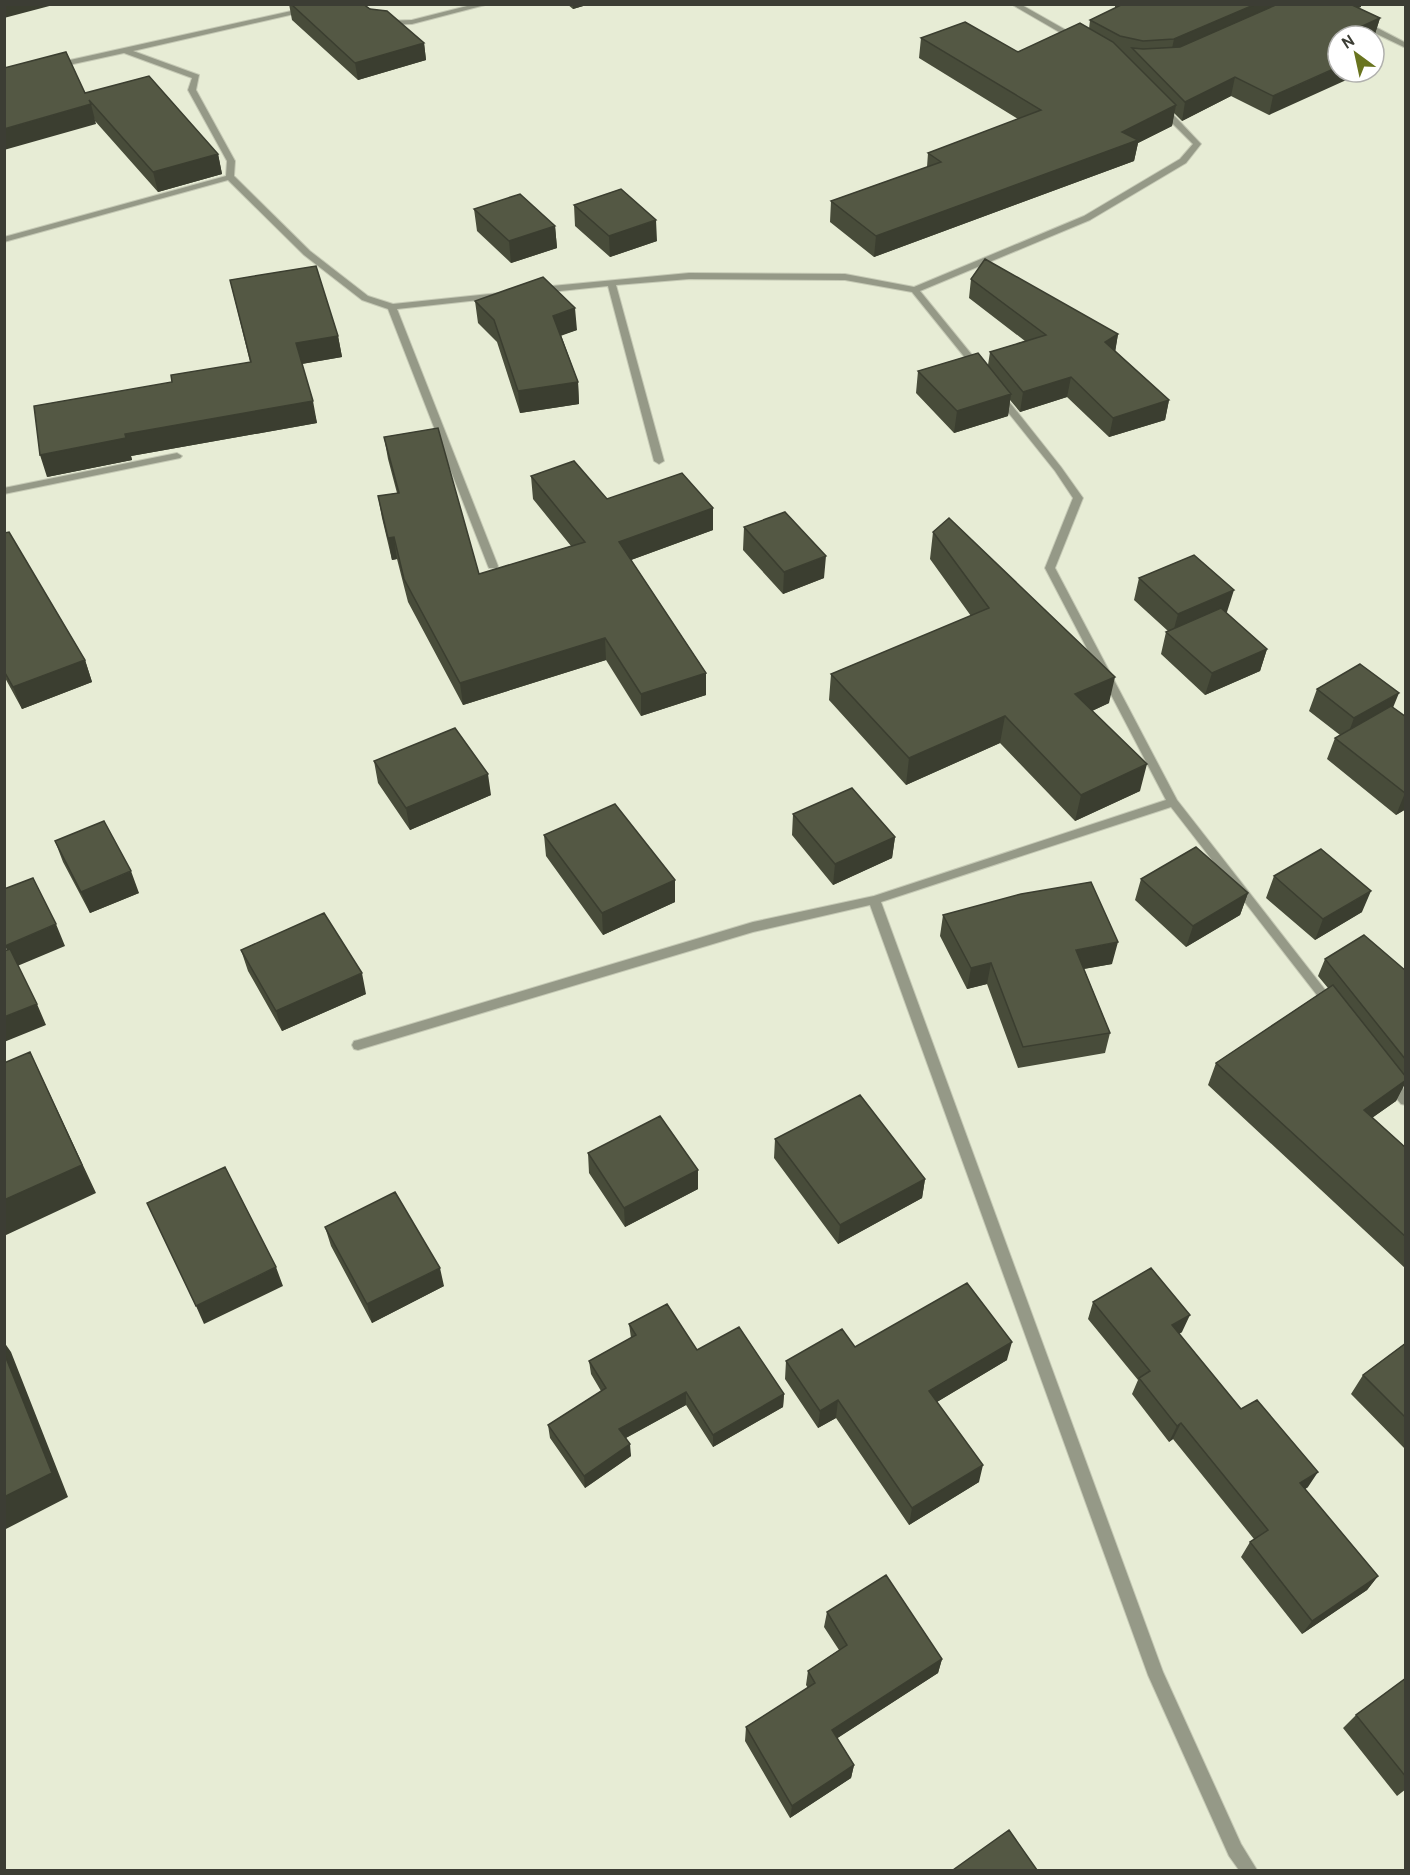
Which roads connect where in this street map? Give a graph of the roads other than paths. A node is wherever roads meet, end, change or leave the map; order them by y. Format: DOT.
graph roads {
  1 [pos="335,4"];
  2 [pos="486,4"];
  3 [pos="1014,4"];
  4 [pos="1348,17"];
  5 [pos="376,22"];
  6 [pos="1084,42"];
  7 [pos="1406,46"];
  8 [pos="126,51"];
  9 [pos="49,68"];
  10 [pos="1156,101"];
  11 [pos="230,177"];
  12 [pos="4,240"];
  13 [pos="611,282"];
  14 [pos="915,290"];
  15 [pos="531,291"];
  16 [pos="519,292"];
  17 [pos="392,307"];
  18 [pos="177,456"];
  19 [pos="659,461"];
  20 [pos="4,491"];
  21 [pos="493,566"];
  22 [pos="1173,802"];
  23 [pos="874,900"];
  24 [pos="1340,1016"];
  25 [pos="358,1045"];
  26 [pos="1384,1072"];
  27 [pos="1406,1100"];
  28 [pos="1249,1870"];
  1 -- 8 [label="street"];
  2 -- 5 [label="street"];
  3 -- 6 [label="street"];
  4 -- 7 [label="street"];
  8 -- 9 [label="street"];
  8 -- 11 [label="street"];
  10 -- 14 [label="street"];
  11 -- 12 [label="street"];
  11 -- 17 [label="street"];
  13 -- 14 [label="street"];
  13 -- 15 [label="street"];
  13 -- 19 [label="street"];
  14 -- 22 [label="street"];
  16 -- 17 [label="street"];
  17 -- 21 [label="street"];
  18 -- 20 [label="street"];
  22 -- 23 [label="street"];
  22 -- 24 [label="street"];
  23 -- 25 [label="street"];
  23 -- 28 [label="street"];
  26 -- 27 [label="street"];
}
